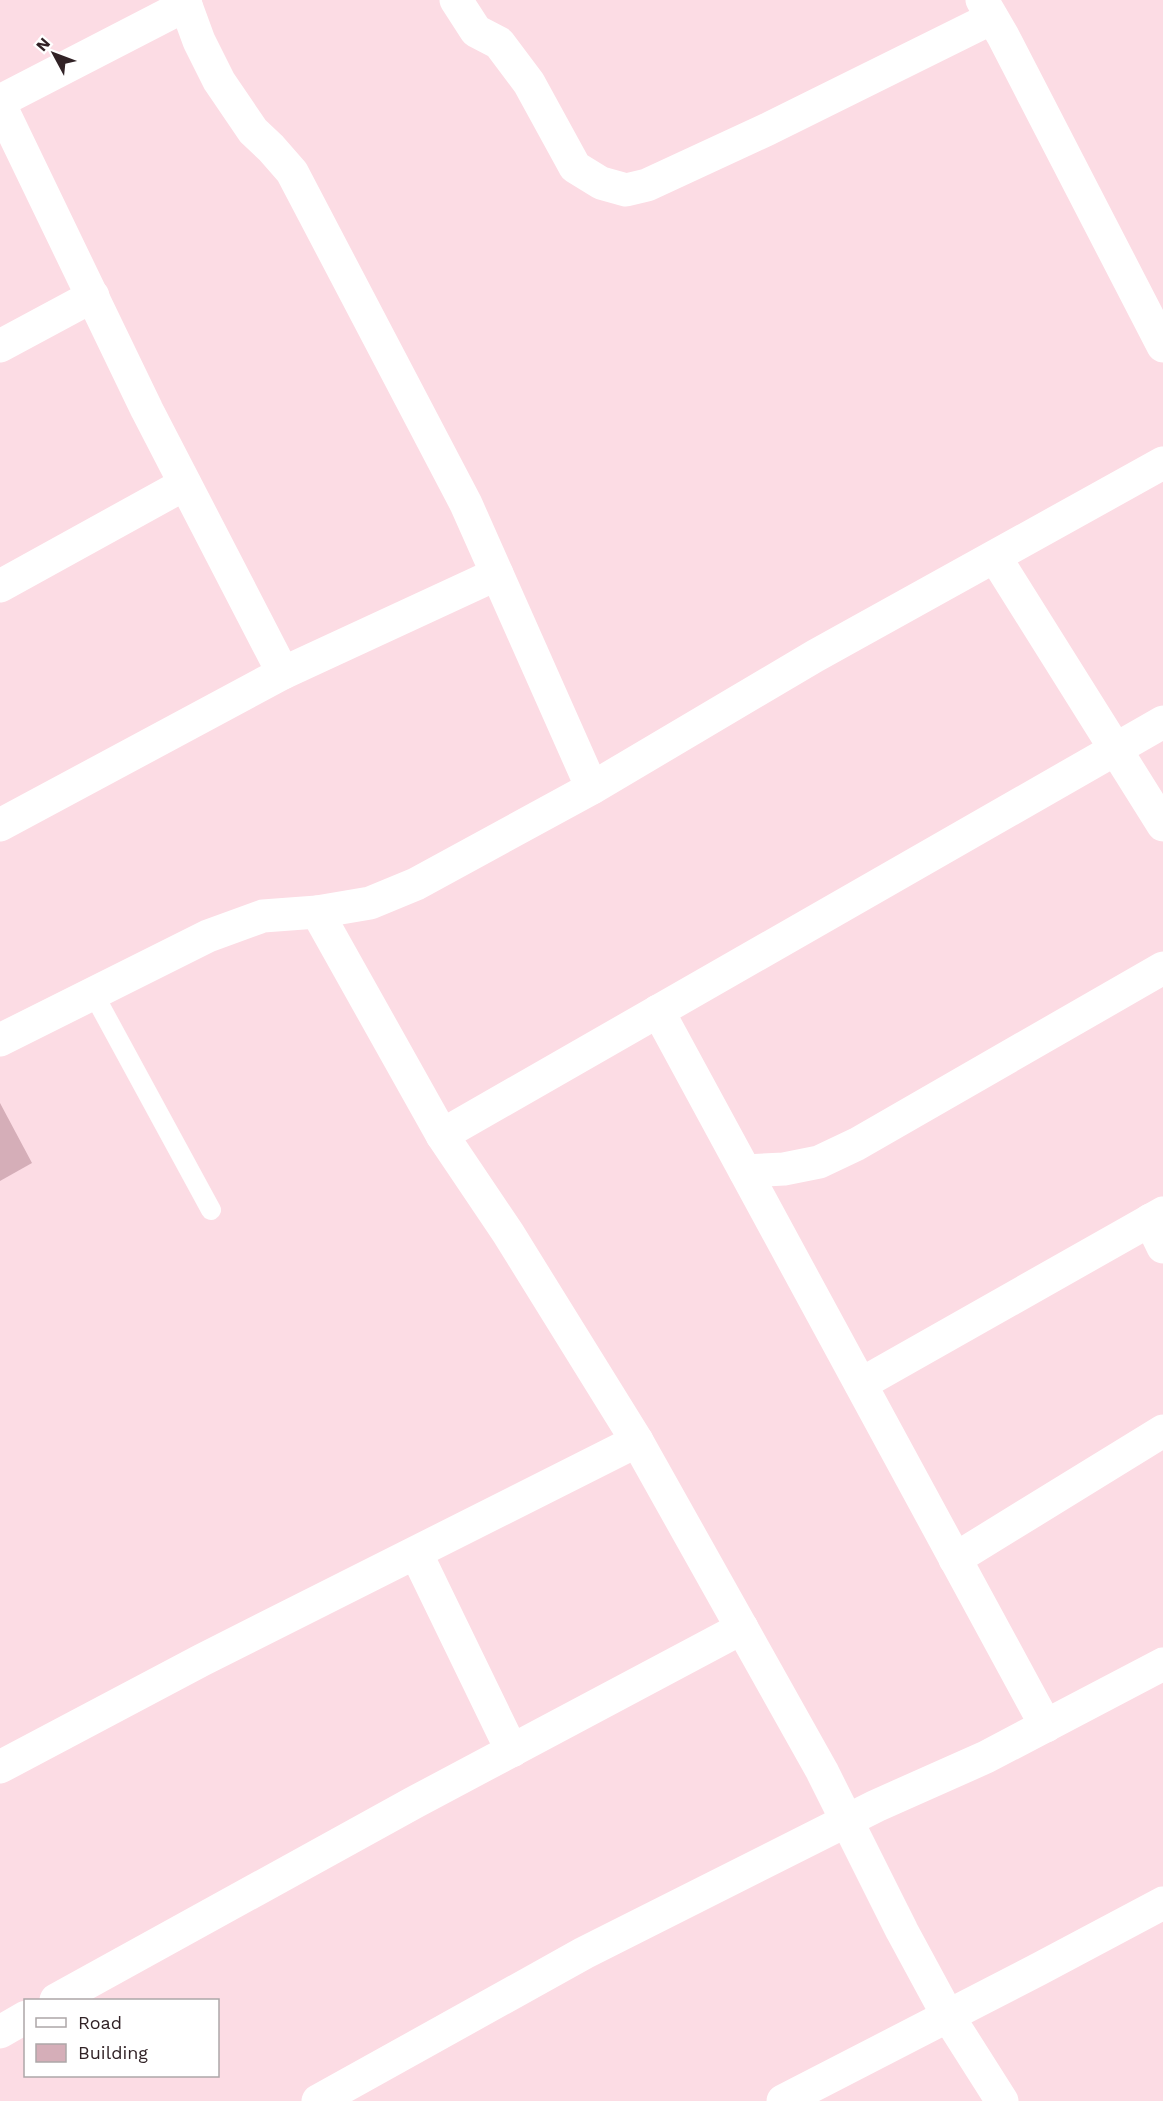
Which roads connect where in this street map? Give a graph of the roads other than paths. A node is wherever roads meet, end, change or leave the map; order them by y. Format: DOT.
graph roads {
  1 [pos="456,0"];
  2 [pos="185,3"];
  3 [pos="987,9"];
  4 [pos="0,103"];
  5 [pos="93,296"];
  6 [pos="0,346"];
  7 [pos="1163,346"];
  8 [pos="1163,463"];
  9 [pos="185,484"];
  10 [pos="994,556"];
  11 [pos="497,574"];
  12 [pos="0,586"];
  13 [pos="283,673"];
  14 [pos="1163,722"];
  15 [pos="1115,749"];
  16 [pos="592,788"];
  17 [pos="0,825"];
  18 [pos="1163,825"];
  19 [pos="317,912"];
  20 [pos="1163,968"];
  21 [pos="93,993"];
  22 [pos="658,1011"];
  23 [pos="0,1040"];
  24 [pos="442,1135"];
  25 [pos="745,1171"];
  26 [pos="211,1210"];
  27 [pos="1159,1227"];
  28 [pos="861,1384"];
  29 [pos="1163,1431"];
  30 [pos="637,1442"];
  31 [pos="416,1553"];
  32 [pos="955,1559"];
  33 [pos="742,1628"];
  34 [pos="1163,1664"];
  35 [pos="1046,1726"];
  36 [pos="512,1751"];
  37 [pos="0,1767"];
  38 [pos="847,1822"];
  39 [pos="1163,1903"];
  40 [pos="60,1999"];
  41 [pos="948,2016"];
  42 [pos="24,2019"];
  43 [pos="0,2032"];
  44 [pos="318,2101"];
  45 [pos="783,2101"];
  46 [pos="1002,2101"];
  1 -- 3 [label="street"];
  2 -- 4 [label="street"];
  2 -- 11 [label="street"];
  3 -- 7 [label="street"];
  4 -- 5 [label="street"];
  5 -- 6 [label="street"];
  5 -- 9 [label="street"];
  8 -- 10 [label="street"];
  9 -- 12 [label="street"];
  9 -- 13 [label="street"];
  10 -- 15 [label="street"];
  10 -- 16 [label="street"];
  11 -- 13 [label="street"];
  11 -- 16 [label="street"];
  13 -- 17 [label="street"];
  14 -- 15 [label="street"];
  15 -- 18 [label="street"];
  15 -- 22 [label="street"];
  16 -- 19 [label="street"];
  19 -- 21 [label="street"];
  19 -- 24 [label="street"];
  20 -- 25 [label="street"];
  21 -- 23 [label="street"];
  21 -- 26 [label="lane"];
  22 -- 24 [label="street"];
  22 -- 25 [label="street"];
  24 -- 30 [label="street"];
  25 -- 28 [label="street"];
  27 -- 28 [label="street"];
  28 -- 32 [label="street"];
  29 -- 32 [label="street"];
  30 -- 31 [label="street"];
  30 -- 33 [label="street"];
  31 -- 36 [label="street"];
  31 -- 37 [label="street"];
  32 -- 35 [label="street"];
  33 -- 36 [label="street"];
  33 -- 38 [label="street"];
  34 -- 35 [label="street"];
  35 -- 38 [label="street"];
  36 -- 40 [label="street"];
  38 -- 41 [label="street"];
  38 -- 44 [label="street"];
  39 -- 41 [label="street"];
  41 -- 45 [label="street"];
  41 -- 46 [label="street"];
  42 -- 43 [label="street"];
}
